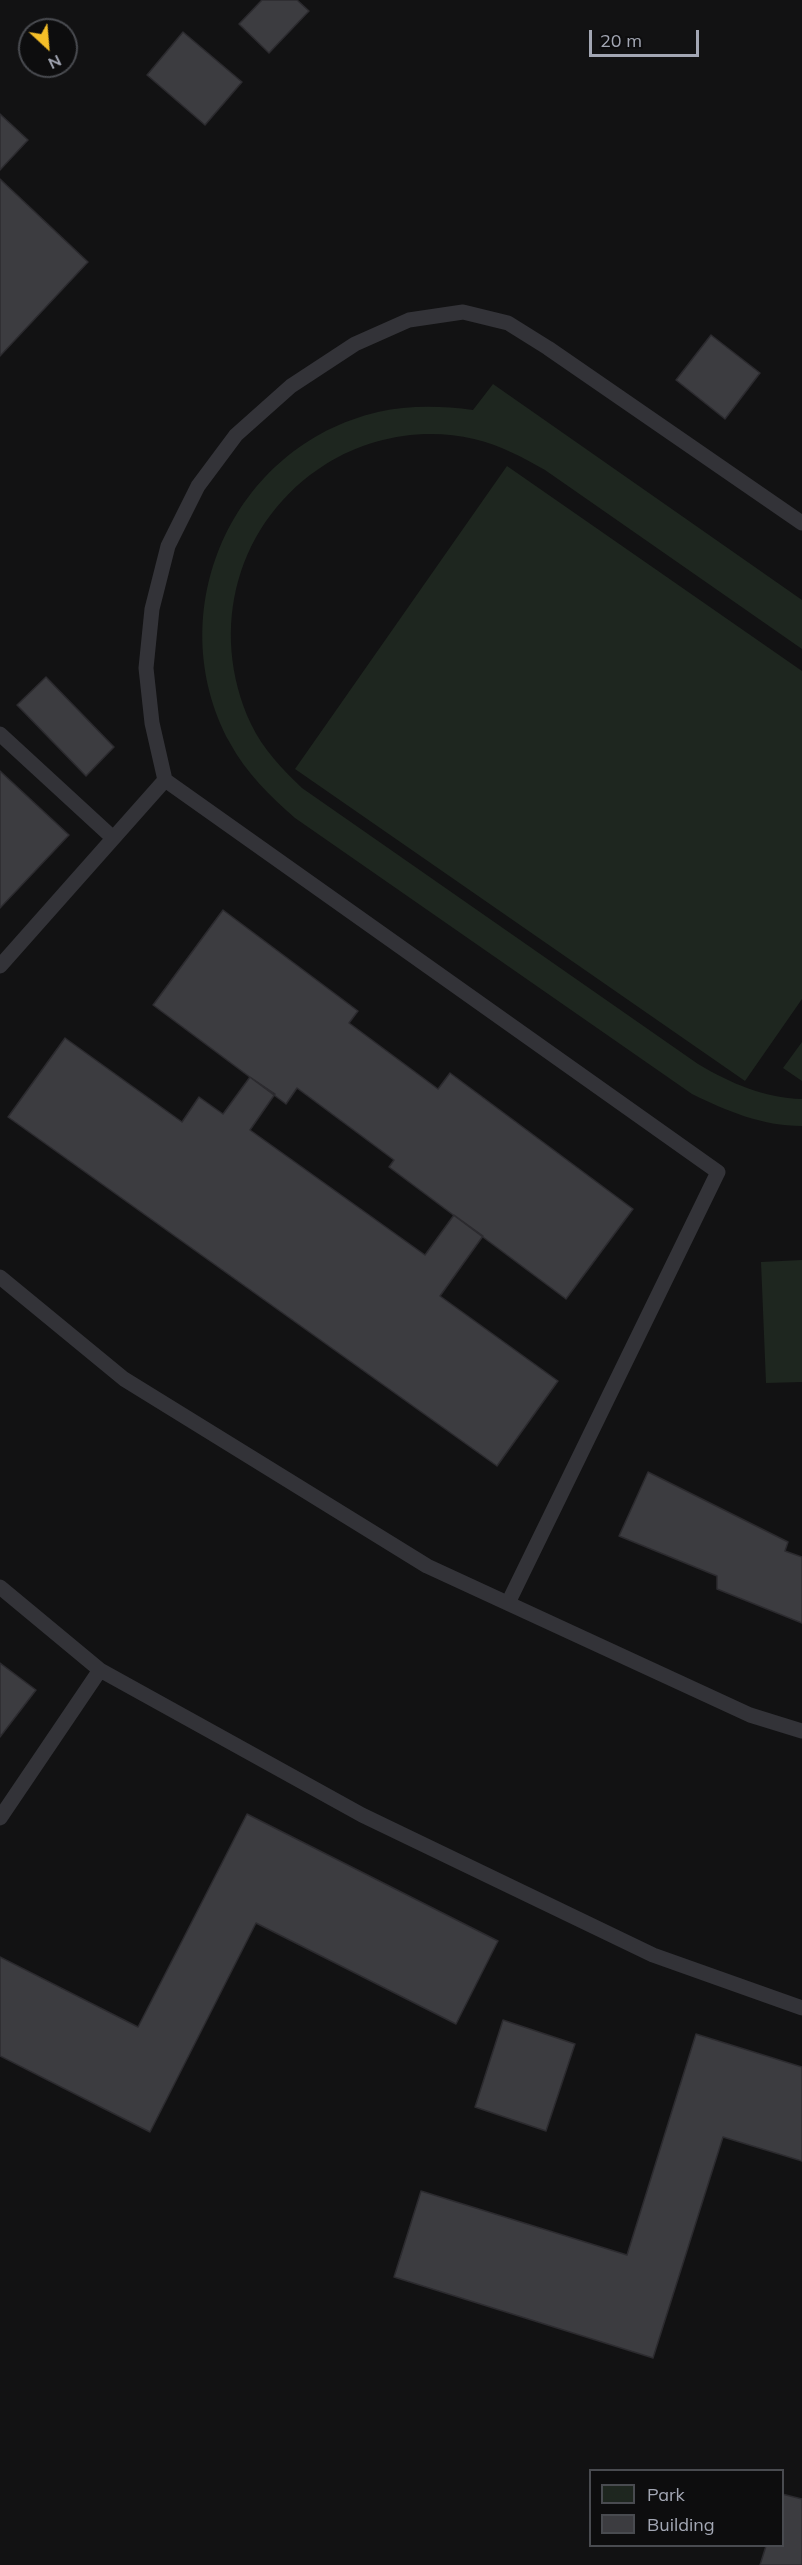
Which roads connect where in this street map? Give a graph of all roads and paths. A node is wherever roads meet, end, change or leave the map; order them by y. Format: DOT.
graph roads {
  1 [pos="802,523"];
  2 [pos="0,734"];
  3 [pos="165,780"];
  4 [pos="113,838"];
  5 [pos="0,966"];
  6 [pos="0,1277"];
  7 [pos="0,1587"];
  8 [pos="508,1603"];
  9 [pos="100,1670"];
  10 [pos="802,1731"];
  11 [pos="0,1818"];
  12 [pos="802,2008"];
  1 -- 3 [label="lane"];
  2 -- 4 [label="lane"];
  3 -- 4 [label="lane"];
  3 -- 8 [label="lane"];
  4 -- 5 [label="lane"];
  6 -- 8 [label="lane"];
  7 -- 9 [label="lane"];
  8 -- 10 [label="lane"];
  9 -- 11 [label="lane"];
  9 -- 12 [label="lane"];
}
